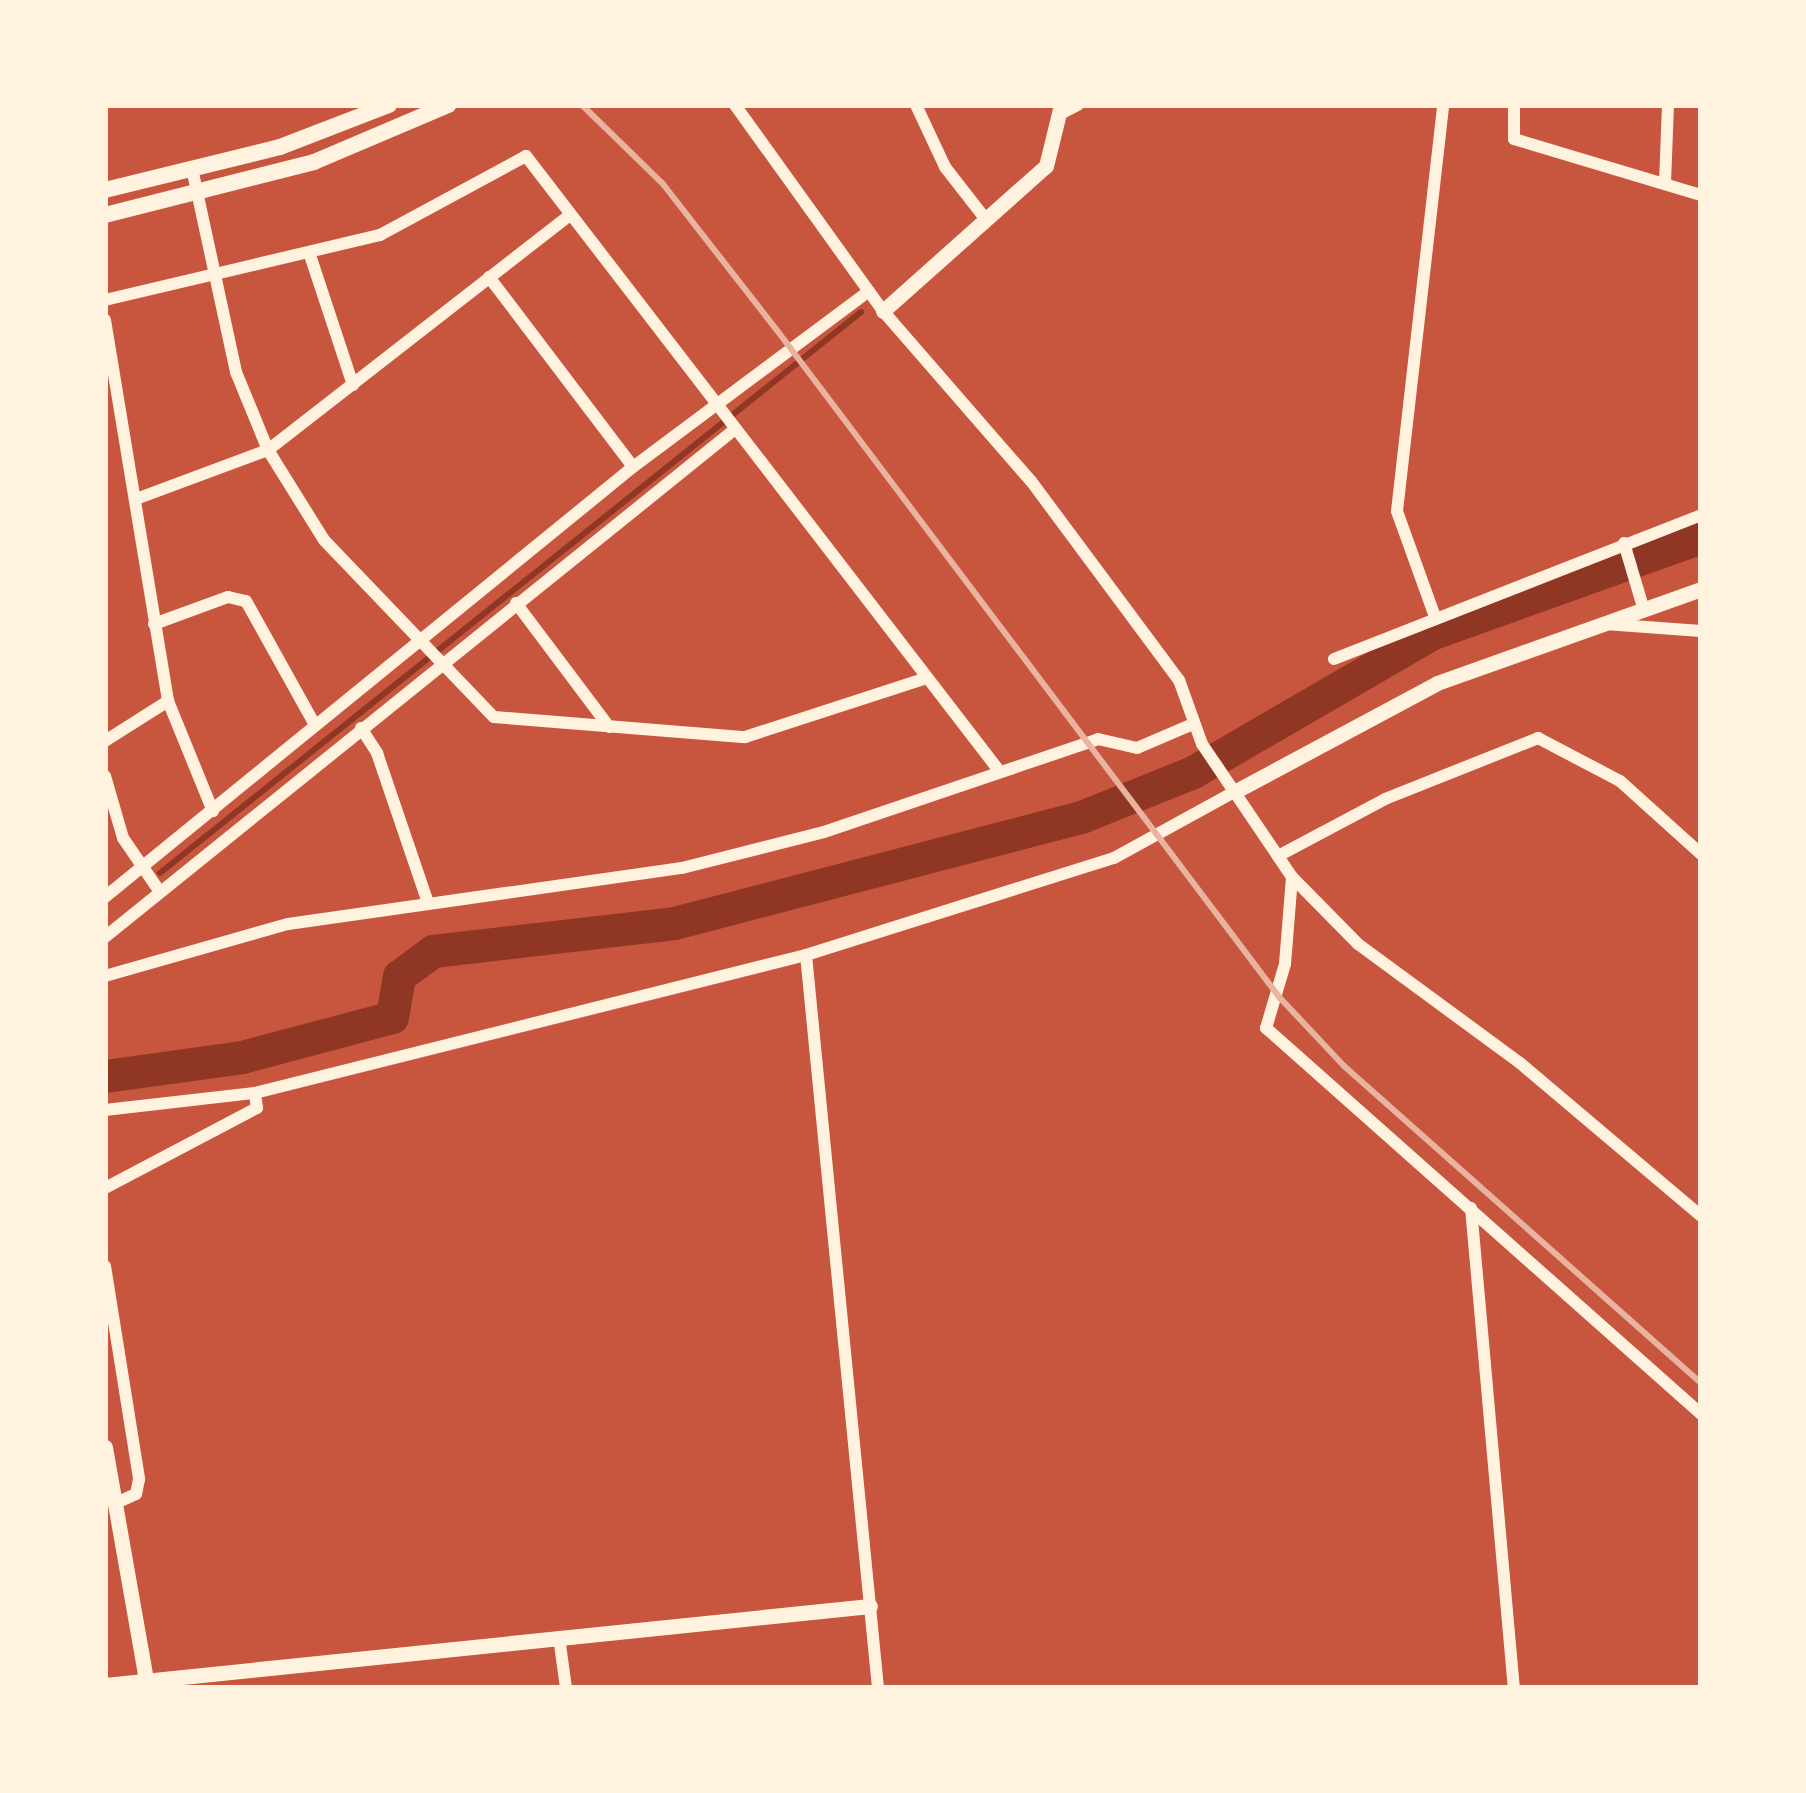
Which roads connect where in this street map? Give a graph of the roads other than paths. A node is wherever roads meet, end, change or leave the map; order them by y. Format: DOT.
graph roads {
  1 [pos="389,105"];
  2 [pos="448,105"];
  3 [pos="735,105"];
  4 [pos="916,105"];
  5 [pos="1078,105"];
  6 [pos="1443,105"];
  7 [pos="1514,105"];
  8 [pos="1668,105"];
  9 [pos="1060,109"];
  10 [pos="193,172"];
  11 [pos="1664,183"];
  12 [pos="105,190"];
  13 [pos="199,196"];
  14 [pos="1701,196"];
  15 [pos="105,214"];
  16 [pos="568,216"];
  17 [pos="987,221"];
  18 [pos="310,255"];
  19 [pos="213,276"];
  20 [pos="488,277"];
  21 [pos="869,291"];
  22 [pos="105,299"];
  23 [pos="884,310"];
  24 [pos="105,320"];
  25 [pos="353,385"];
  26 [pos="110,396"];
  27 [pos="718,410"];
  28 [pos="732,429"];
  29 [pos="268,450"];
  30 [pos="633,467"];
  31 [pos="136,499"];
  32 [pos="1701,515"];
  33 [pos="1625,547"];
  34 [pos="1701,589"];
  35 [pos="1642,601"];
  36 [pos="516,603"];
  37 [pos="1434,614"];
  38 [pos="154,624"];
  39 [pos="1598,624"];
  40 [pos="1701,631"];
  41 [pos="430,652"];
  42 [pos="1334,658"];
  43 [pos="923,679"];
  44 [pos="168,701"];
  45 [pos="315,724"];
  46 [pos="1191,725"];
  47 [pos="610,727"];
  48 [pos="361,728"];
  49 [pos="105,742"];
  50 [pos="1000,772"];
  51 [pos="105,776"];
  52 [pos="1232,788"];
  53 [pos="212,811"];
  54 [pos="1701,854"];
  55 [pos="1278,856"];
  56 [pos="135,875"];
  57 [pos="1292,877"];
  58 [pos="105,885"];
  59 [pos="160,892"];
  60 [pos="105,897"];
  61 [pos="427,900"];
  62 [pos="105,938"];
  63 [pos="806,955"];
  64 [pos="105,976"];
  65 [pos="255,1093"];
  66 [pos="105,1109"];
  67 [pos="105,1188"];
  68 [pos="1471,1208"];
  69 [pos="1701,1216"];
  70 [pos="105,1267"];
  71 [pos="1701,1414"];
  72 [pos="105,1447"];
  73 [pos="110,1499"];
  74 [pos="870,1606"];
  75 [pos="559,1637"];
  76 [pos="147,1684"];
  77 [pos="105,1685"];
  78 [pos="566,1688"];
  79 [pos="878,1688"];
  80 [pos="1514,1688"];
  1 -- 10 [label="main road"];
  2 -- 13 [label="main road"];
  3 -- 21 [label="street"];
  4 -- 17 [label="street"];
  5 -- 9 [label="street"];
  6 -- 37 [label="street"];
  7 -- 11 [label="street"];
  8 -- 11 [label="street"];
  9 -- 17 [label="street"];
  10 -- 12 [label="main road"];
  10 -- 13 [label="street"];
  11 -- 14 [label="street"];
  13 -- 15 [label="main road"];
  13 -- 19 [label="street"];
  16 -- 18 [label="street"];
  16 -- 20 [label="street"];
  16 -- 27 [label="street"];
  17 -- 23 [label="street"];
  18 -- 19 [label="street"];
  18 -- 25 [label="street"];
  19 -- 22 [label="street"];
  19 -- 29 [label="street"];
  20 -- 25 [label="street"];
  20 -- 30 [label="street"];
  21 -- 23 [label="street"];
  21 -- 27 [label="street"];
  23 -- 46 [label="street"];
  24 -- 26 [label="street"];
  25 -- 29 [label="street"];
  26 -- 31 [label="street"];
  27 -- 28 [label="street"];
  27 -- 30 [label="street"];
  28 -- 36 [label="street"];
  28 -- 43 [label="street"];
  29 -- 31 [label="street"];
  29 -- 41 [label="street"];
  30 -- 41 [label="street"];
  31 -- 38 [label="street"];
  32 -- 33 [label="street"];
  33 -- 35 [label="street"];
  33 -- 37 [label="street"];
  34 -- 35 [label="street"];
  35 -- 39 [label="street"];
  36 -- 41 [label="street"];
  36 -- 47 [label="street"];
  37 -- 42 [label="street"];
  38 -- 44 [label="street"];
  38 -- 45 [label="street"];
  39 -- 40 [label="street"];
  39 -- 52 [label="street"];
  41 -- 45 [label="street"];
  41 -- 47 [label="street"];
  41 -- 48 [label="street"];
  43 -- 47 [label="street"];
  43 -- 50 [label="street"];
  44 -- 49 [label="street"];
  44 -- 53 [label="street"];
  45 -- 53 [label="street"];
  46 -- 50 [label="street"];
  46 -- 52 [label="street"];
  48 -- 59 [label="street"];
  48 -- 61 [label="street"];
  50 -- 61 [label="street"];
  51 -- 56 [label="street"];
  52 -- 55 [label="street"];
  52 -- 63 [label="street"];
  53 -- 56 [label="street"];
  54 -- 55 [label="street"];
  55 -- 57 [label="street"];
  56 -- 58 [label="street"];
  56 -- 59 [label="street"];
  56 -- 60 [label="street"];
  57 -- 68 [label="street"];
  57 -- 69 [label="street"];
  59 -- 62 [label="street"];
  61 -- 64 [label="street"];
  63 -- 65 [label="street"];
  63 -- 74 [label="street"];
  65 -- 66 [label="street"];
  65 -- 67 [label="street"];
  68 -- 71 [label="street"];
  68 -- 80 [label="street"];
  70 -- 73 [label="street"];
  72 -- 73 [label="street"];
  73 -- 76 [label="street"];
  74 -- 75 [label="street"];
  74 -- 79 [label="street"];
  75 -- 76 [label="street"];
  75 -- 78 [label="street"];
  76 -- 77 [label="street"];
}
